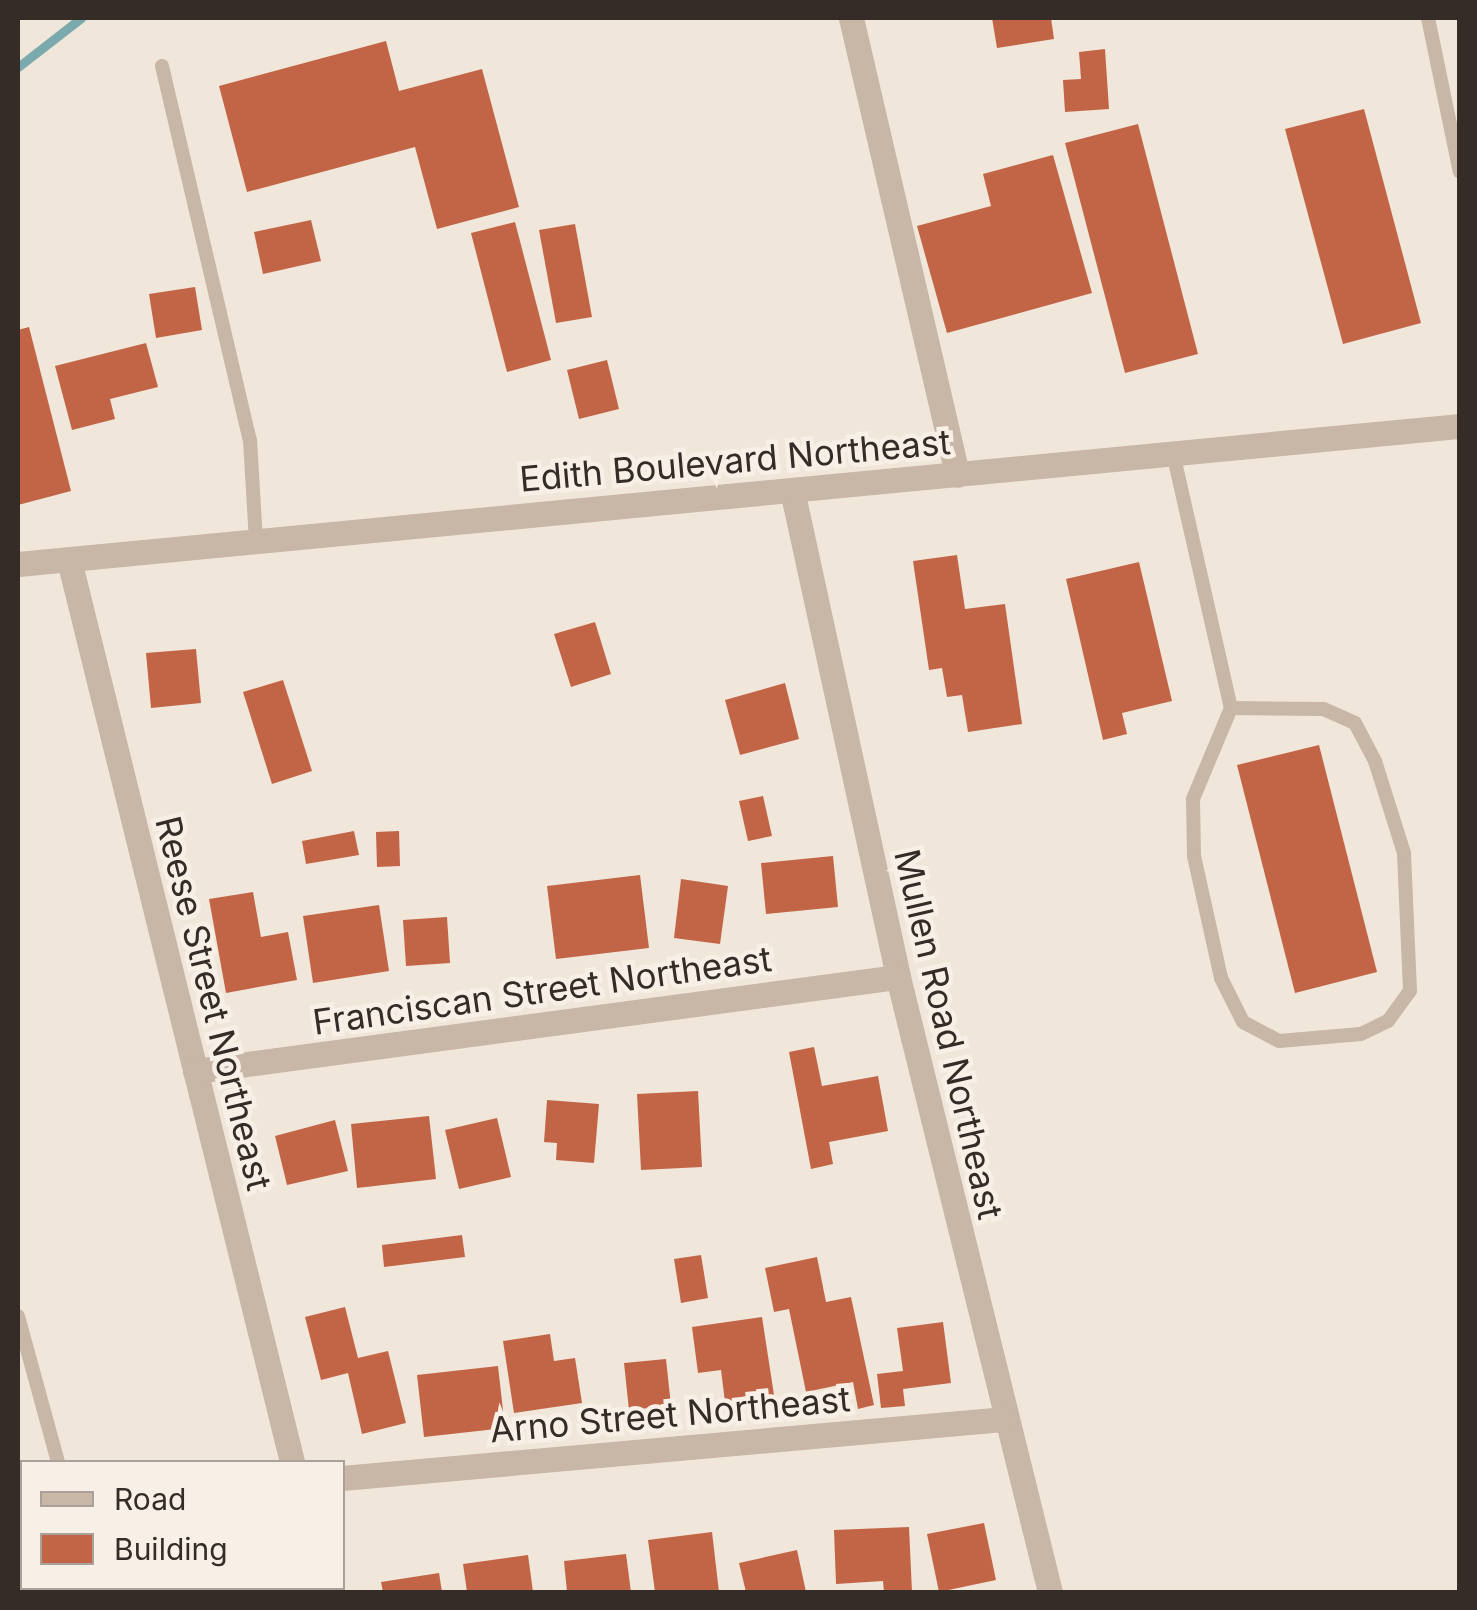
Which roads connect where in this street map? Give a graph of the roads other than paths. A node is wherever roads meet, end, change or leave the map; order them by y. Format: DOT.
graph roads {
  1 [pos="852,18"];
  2 [pos="1428,18"];
  3 [pos="162,66"];
  4 [pos="1460,172"];
  5 [pos="1460,426"];
  6 [pos="1173,453"];
  7 [pos="956,475"];
  8 [pos="792,490"];
  9 [pos="256,540"];
  10 [pos="69,560"];
  11 [pos="18,564"];
  12 [pos="1231,708"];
  13 [pos="898,977"];
  14 [pos="195,1071"];
  15 [pos="18,1316"];
  16 [pos="1005,1419"];
  17 [pos="57,1460"];
  18 [pos="292,1460"];
  19 [pos="345,1478"];
  20 [pos="1050,1592"];
  1 -- 7 [label="street"];
  2 -- 4 [label="lane"];
  3 -- 9 [label="lane"];
  5 -- 6 [label="street, Edith Boulevard Northeast"];
  6 -- 7 [label="street, Edith Boulevard Northeast"];
  6 -- 12 [label="lane"];
  7 -- 8 [label="street, Edith Boulevard Northeast"];
  8 -- 9 [label="street, Edith Boulevard Northeast"];
  8 -- 13 [label="street, Mullen Road Northeast"];
  9 -- 10 [label="street, Edith Boulevard Northeast"];
  10 -- 11 [label="street, Edith Boulevard Northeast"];
  10 -- 14 [label="street, Reese Street Northeast"];
  12 -- 12 [label="lane"];
  13 -- 14 [label="street, Franciscan Street Northeast"];
  13 -- 16 [label="street, Mullen Road Northeast"];
  14 -- 18 [label="street, Reese Street Northeast"];
  15 -- 17 [label="lane"];
  16 -- 19 [label="street, Arno Street Northeast"];
  16 -- 20 [label="street, Mullen Road Northeast"];
}
